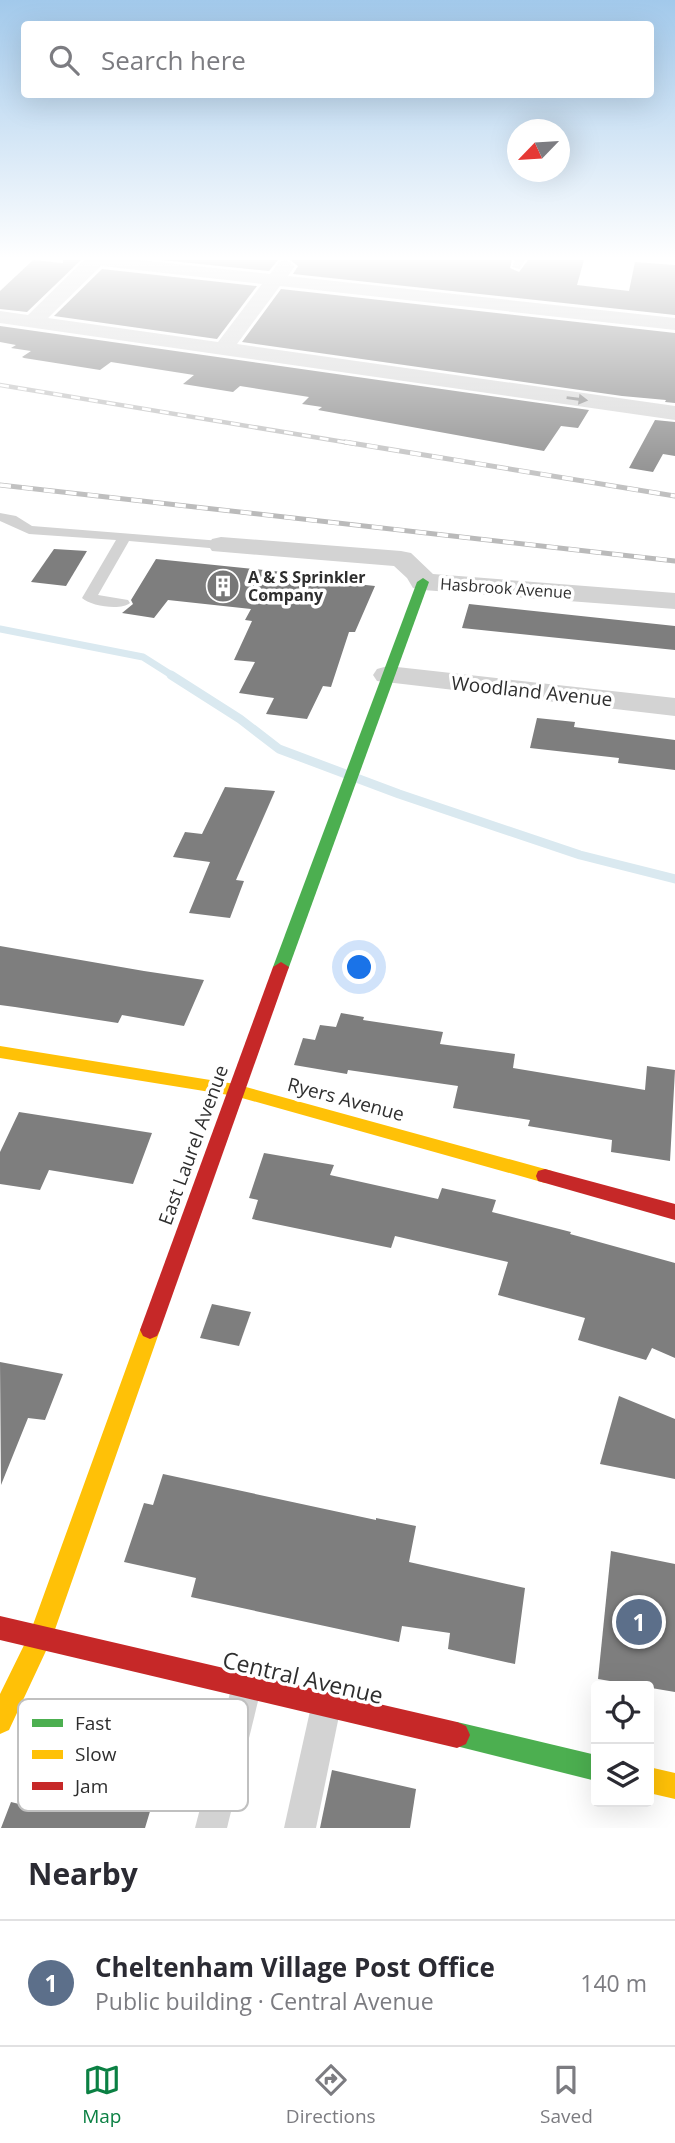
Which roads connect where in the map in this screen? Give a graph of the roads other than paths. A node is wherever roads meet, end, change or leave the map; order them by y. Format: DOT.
graph roads {
  1 [pos="197,345"];
  2 [pos="226,345"];
  3 [pos="223,349"];
  4 [pos="675,413"];
  5 [pos="0,517"];
  6 [pos="125,536"];
  7 [pos="221,545"];
  8 [pos="423,582"];
  9 [pos="675,601"];
  10 [pos="123,603"];
  11 [pos="388,676"];
  12 [pos="675,707"];
  13 [pos="0,1052"];
  14 [pos="235,1090"];
  15 [pos="675,1212"];
  16 [pos="0,1628"];
  17 [pos="40,1638"];
  18 [pos="246,1688"];
  19 [pos="243,1699"];
  20 [pos="326,1707"];
  21 [pos="0,1721"];
  22 [pos="591,1767"];
  23 [pos="654,1781"];
  24 [pos="675,1786"];
  25 [pos="215,1811"];
  26 [pos="211,1828"];
  27 [pos="300,1828"];
  1 -- 3 [label="street"];
  2 -- 3 [label="street"];
  3 -- 4 [label="street, one-way"];
  5 -- 6 [label="lane"];
  6 -- 7 [label="lane"];
  6 -- 10 [label="lane"];
  7 -- 8 [label="street, Hasbrook Avenue"];
  8 -- 9 [label="street, Hasbrook Avenue"];
  8 -- 11 [label="street, East Laurel Avenue"];
  11 -- 12 [label="street, Woodland Avenue"];
  11 -- 14 [label="street, East Laurel Avenue"];
  13 -- 14 [label="street, Ryers Avenue"];
  14 -- 15 [label="street, Ryers Avenue"];
  14 -- 17 [label="street, East Laurel Avenue"];
  16 -- 17 [label="street, Central Avenue"];
  17 -- 18 [label="street, Central Avenue"];
  17 -- 21 [label="street, East Laurel Avenue"];
  18 -- 19 [label="lane"];
  18 -- 20 [label="street, Central Avenue"];
  20 -- 22 [label="street, Central Avenue"];
  20 -- 27 [label="lane"];
  23 -- 24 [label="street"];
  25 -- 26 [label="lane"];
}
